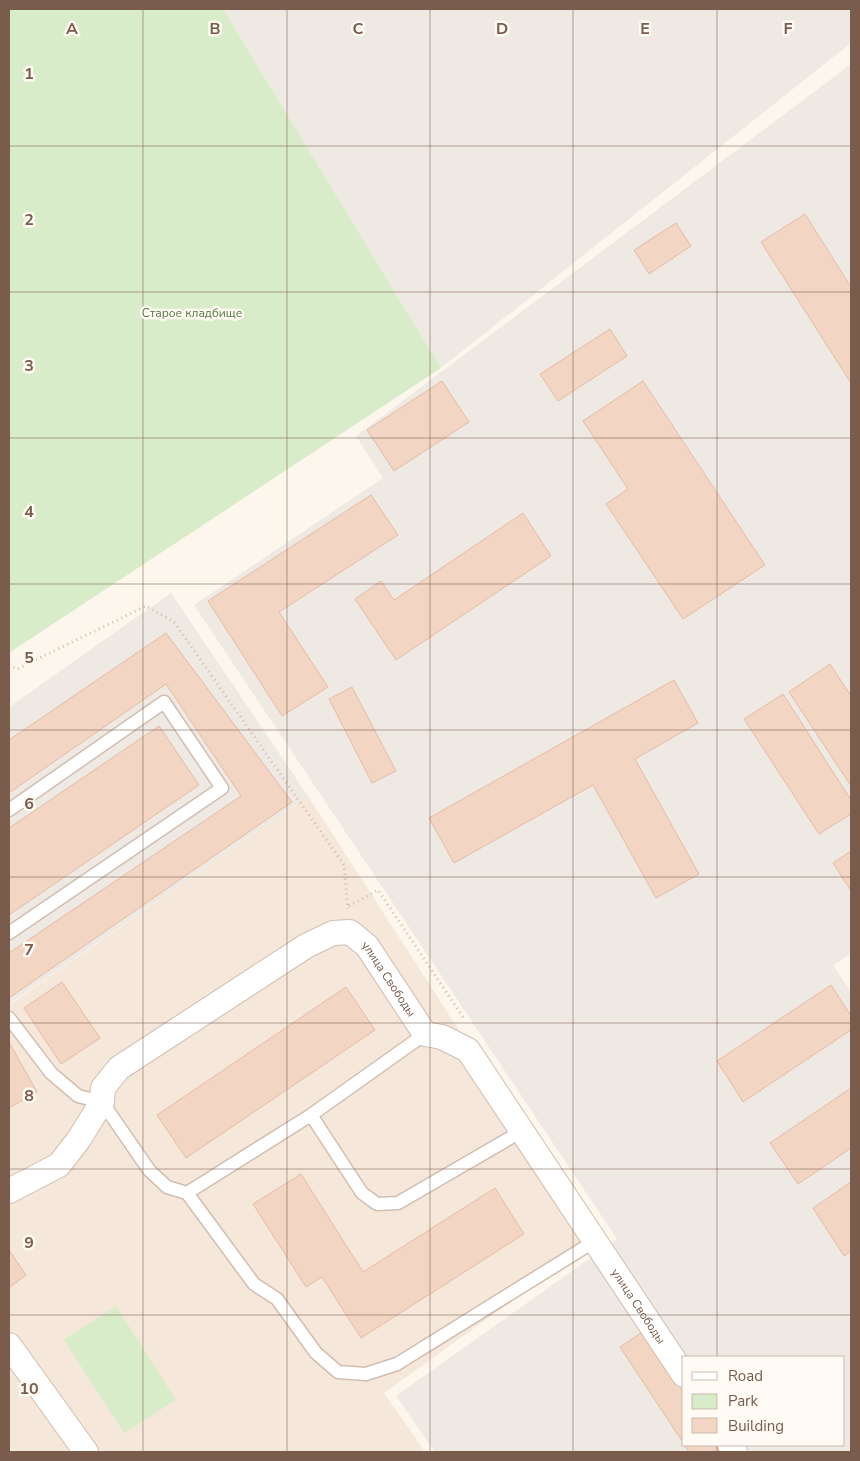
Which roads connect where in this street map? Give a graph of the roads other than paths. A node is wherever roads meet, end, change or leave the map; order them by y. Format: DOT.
graph roads {
  1 [pos="9,810"];
  2 [pos="9,933"];
  3 [pos="9,1018"];
  4 [pos="425,1034"];
  5 [pos="102,1102"];
  6 [pos="311,1115"];
  7 [pos="522,1132"];
  8 [pos="9,1190"];
  9 [pos="187,1193"];
  10 [pos="595,1241"];
  11 [pos="9,1345"];
  12 [pos="682,1372"];
  13 [pos="86,1452"];
  1 -- 2 [label="lane"];
  3 -- 5 [label="lane"];
  4 -- 5 [label="street, улица Свободы"];
  4 -- 6 [label="lane"];
  4 -- 7 [label="street, улица Свободы"];
  5 -- 8 [label="street, улица Свободы"];
  5 -- 9 [label="lane"];
  6 -- 7 [label="lane"];
  6 -- 9 [label="lane"];
  7 -- 10 [label="street, улица Свободы"];
  9 -- 10 [label="lane"];
  10 -- 12 [label="street, улица Свободы"];
  11 -- 13 [label="street"];
}
